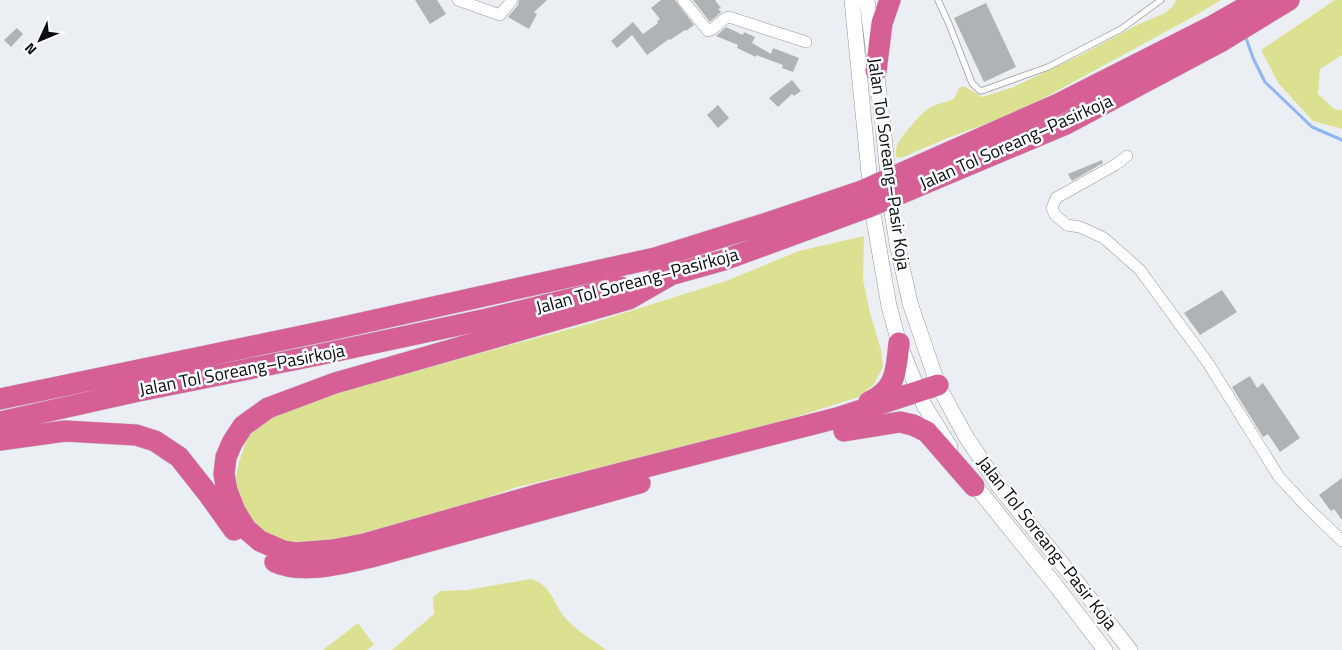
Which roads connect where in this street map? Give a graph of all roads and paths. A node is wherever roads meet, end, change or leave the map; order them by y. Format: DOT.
graph roads {
  1 [pos="458,0"];
  2 [pos="512,0"];
  3 [pos="683,0"];
  4 [pos="852,0"];
  5 [pos="867,0"];
  6 [pos="890,0"];
  7 [pos="938,0"];
  8 [pos="1161,0"];
  9 [pos="1247,0"];
  10 [pos="1289,0"];
  11 [pos="1263,7"];
  12 [pos="1217,30"];
  13 [pos="806,42"];
  14 [pos="876,71"];
  15 [pos="1127,156"];
  16 [pos="864,199"];
  17 [pos="669,276"];
  18 [pos="899,343"];
  19 [pos="931,395"];
  20 [pos="0,399"];
  21 [pos="0,422"];
  22 [pos="840,424"];
  23 [pos="0,440"];
  24 [pos="974,486"];
  25 [pos="1342,542"];
  26 [pos="1105,650"];
  27 [pos="1130,650"];
  1 -- 2 [label="street"];
  3 -- 13 [label="street"];
  4 -- 18 [label="street, Jalan Tol Soreang–Pasir Koja"];
  5 -- 14 [label="street, Jalan Tol Soreang–Pasir Koja"];
  6 -- 14 [label="highway"];
  7 -- 8 [label="lane"];
  9 -- 12 [label="highway"];
  10 -- 11 [label="highway, Jalan Tol Soreang–Pasirkoja"];
  11 -- 12 [label="highway, Jalan Tol Soreang–Pasirkoja"];
  12 -- 16 [label="highway, Jalan Tol Soreang–Pasirkoja, bridge"];
  14 -- 19 [label="street, Jalan Tol Soreang–Pasir Koja"];
  15 -- 25 [label="street"];
  16 -- 17 [label="highway, Jalan Tol Soreang–Pasirkoja"];
  16 -- 20 [label="highway, Jalan Tol Soreang–Pasirkoja"];
  17 -- 21 [label="highway, Jalan Tol Soreang–Pasirkoja"];
  17 -- 22 [label="highway"];
  18 -- 19 [label="street, Jalan Tol Soreang–Pasir Koja"];
  18 -- 22 [label="highway"];
  19 -- 22 [label="highway"];
  19 -- 24 [label="street, Jalan Tol Soreang–Pasir Koja"];
  19 -- 27 [label="street, Jalan Tol Soreang–Pasir Koja"];
  22 -- 23 [label="highway"];
  22 -- 24 [label="highway"];
  24 -- 26 [label="street, Jalan Tol Soreang–Pasir Koja"];
}
